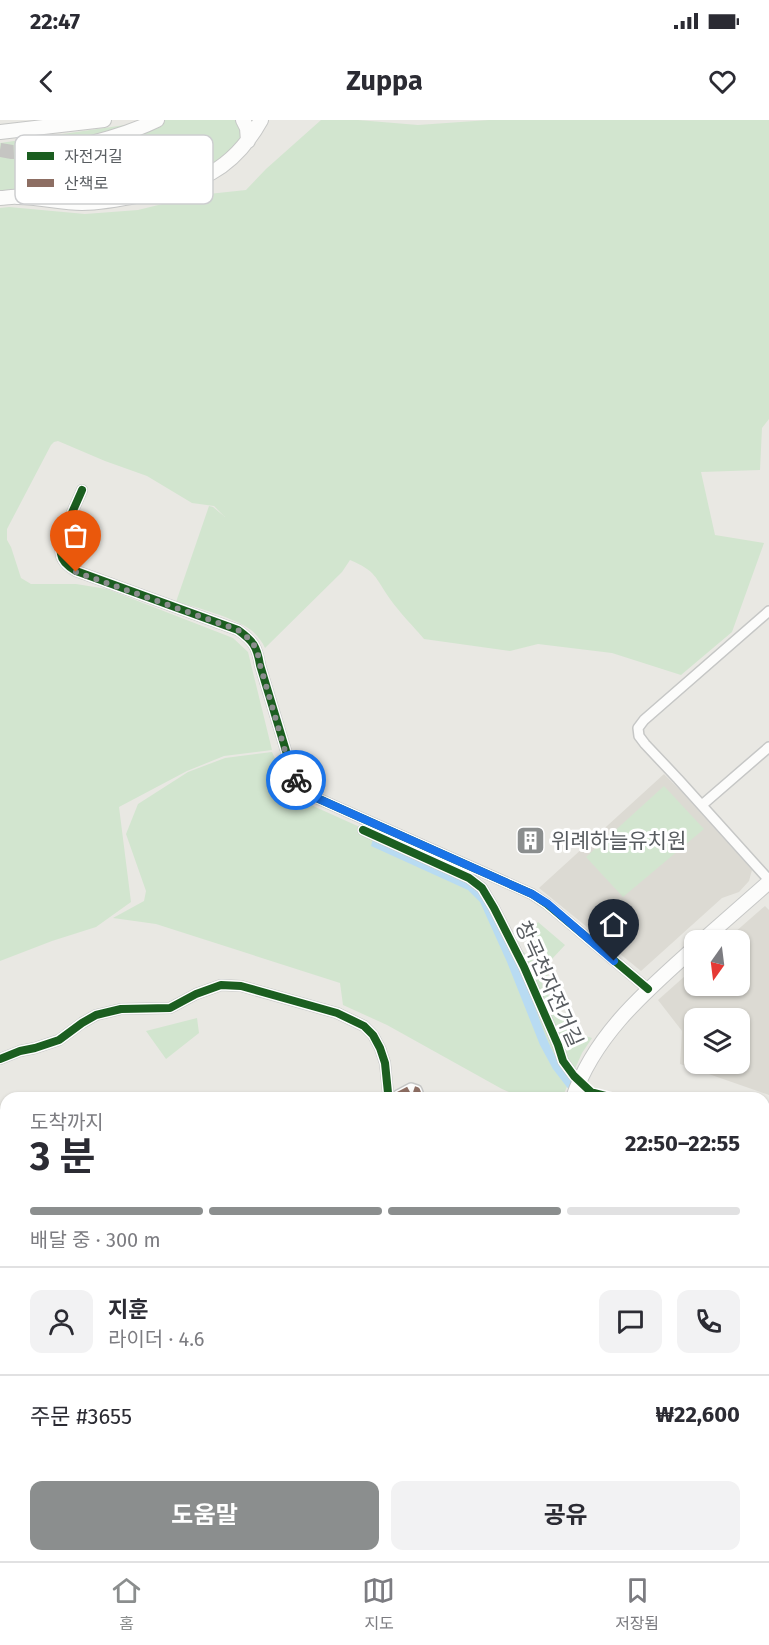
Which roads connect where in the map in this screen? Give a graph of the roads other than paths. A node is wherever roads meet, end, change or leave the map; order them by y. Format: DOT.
graph roads {
  1 [pos="104,120"];
  2 [pos="157,120"];
  3 [pos="243,120"];
  4 [pos="261,120"];
  5 [pos="271,120"];
  6 [pos="0,132"];
  7 [pos="120,135"];
  8 [pos="248,141"];
  9 [pos="213,172"];
  10 [pos="15,196"];
  11 [pos="0,198"];
  12 [pos="82,490"];
  13 [pos="769,611"];
  14 [pos="769,747"];
  15 [pos="702,805"];
  16 [pos="363,830"];
  17 [pos="769,881"];
  18 [pos="714,930"];
  19 [pos="684,957"];
  20 [pos="648,990"];
  21 [pos="0,1059"];
  22 [pos="574,1076"];
  23 [pos="392,1092"];
  24 [pos="399,1092"];
  25 [pos="418,1092"];
  26 [pos="576,1092"];
  1 -- 6 [label="main road"];
  2 -- 7 [label="main road"];
  3 -- 8 [label="main road"];
  4 -- 8 [label="main road"];
  5 -- 8 [label="main road"];
  8 -- 9 [label="main road"];
  10 -- 11 [label="main road"];
  12 -- 20 [label="street"];
  13 -- 15 [label="street"];
  14 -- 15 [label="street"];
  15 -- 17 [label="street"];
  16 -- 22 [label="street, 창곡천자전거길"];
  17 -- 18 [label="main road"];
  19 -- 20 [label="main road"];
  20 -- 26 [label="main road"];
  21 -- 23 [label="street"];
  24 -- 25 [label="street"];
}
